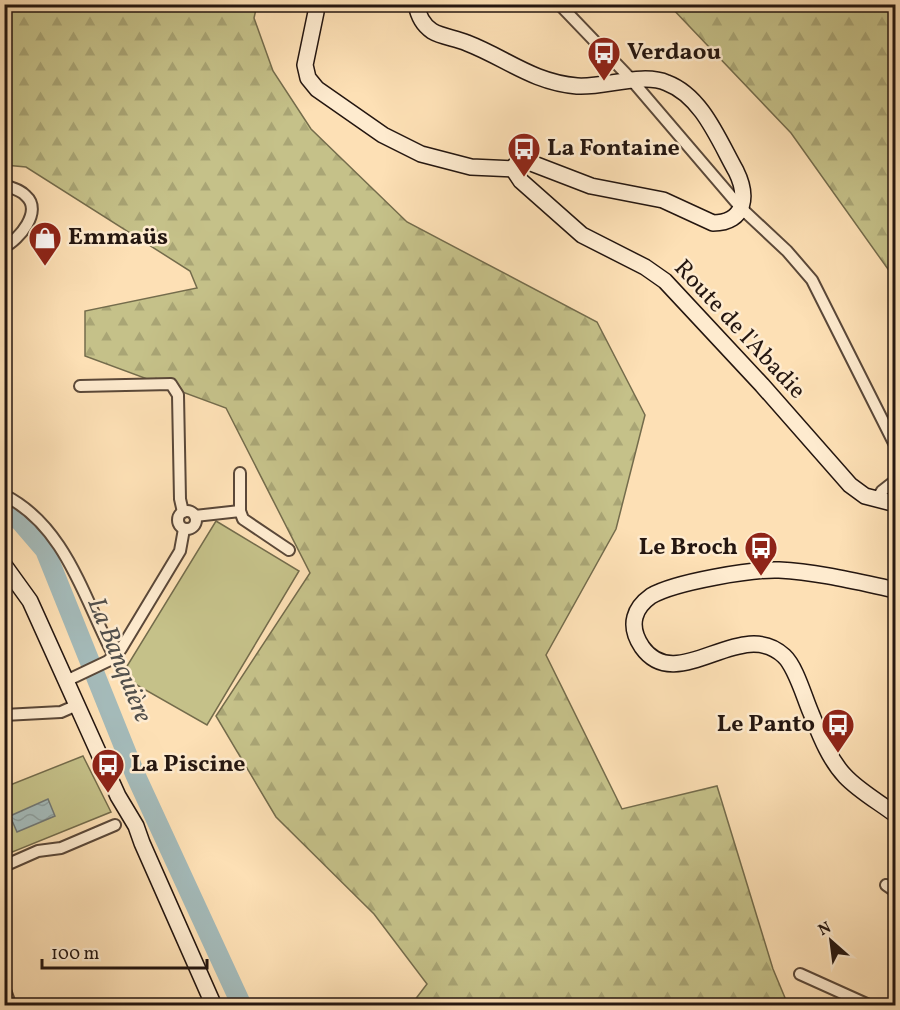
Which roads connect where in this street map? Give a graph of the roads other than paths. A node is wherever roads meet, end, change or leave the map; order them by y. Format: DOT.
graph roads {
  1 [pos="316,4"];
  2 [pos="416,4"];
  3 [pos="560,4"];
  4 [pos="632,81"];
  5 [pos="513,169"];
  6 [pos="4,186"];
  7 [pos="741,208"];
  8 [pos="4,247"];
  9 [pos="80,386"];
  10 [pos="896,447"];
  11 [pos="240,473"];
  12 [pos="896,480"];
  13 [pos="4,495"];
  14 [pos="877,499"];
  15 [pos="896,504"];
  16 [pos="240,511"];
  17 [pos="183,512"];
  18 [pos="195,516"];
  19 [pos="184,529"];
  20 [pos="289,550"];
  21 [pos="4,566"];
  22 [pos="896,590"];
  23 [pos="111,658"];
  24 [pos="71,678"];
  25 [pos="77,705"];
  26 [pos="4,715"];
  27 [pos="896,815"];
  28 [pos="115,825"];
  29 [pos="4,866"];
  30 [pos="886,885"];
  31 [pos="896,892"];
  32 [pos="800,974"];
  33 [pos="4,987"];
  34 [pos="7,1005"];
  35 [pos="214,1005"];
  36 [pos="871,1005"];
  1 -- 5 [label="street"];
  2 -- 4 [label="street"];
  3 -- 4 [label="street"];
  4 -- 7 [label="street"];
  4 -- 7 [label="street"];
  5 -- 7 [label="street"];
  5 -- 14 [label="street, Route de l'Abadie"];
  6 -- 8 [label="street"];
  7 -- 10 [label="street"];
  9 -- 17 [label="street"];
  11 -- 16 [label="street"];
  12 -- 14 [label="street"];
  13 -- 23 [label="street"];
  14 -- 15 [label="street, Route de l'Abadie"];
  16 -- 18 [label="street"];
  16 -- 20 [label="street"];
  17 -- 18 [label="street"];
  17 -- 19 [label="street"];
  18 -- 19 [label="street"];
  19 -- 23 [label="street"];
  21 -- 24 [label="street"];
  22 -- 27 [label="street"];
  23 -- 24 [label="street"];
  24 -- 25 [label="street"];
  25 -- 26 [label="street"];
  25 -- 35 [label="street"];
  28 -- 29 [label="street"];
  30 -- 31 [label="street"];
  32 -- 36 [label="street"];
  33 -- 34 [label="street"];
}
